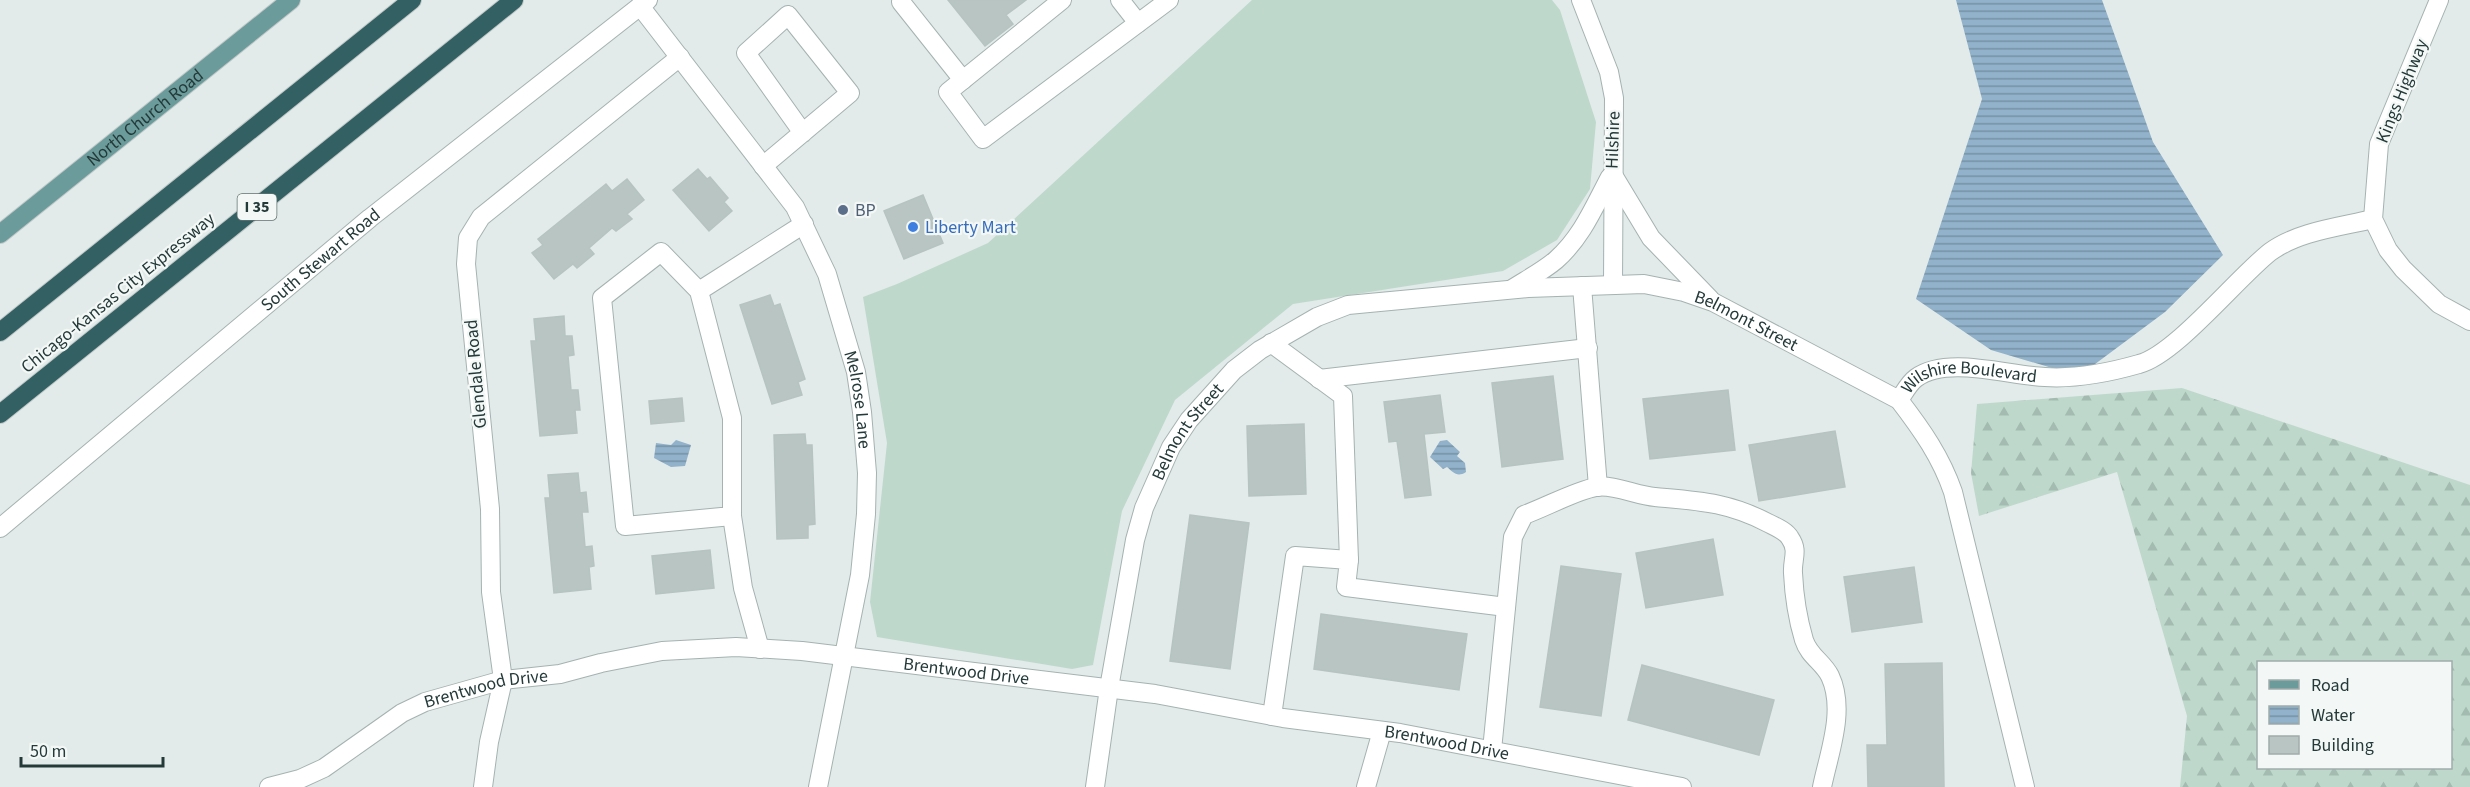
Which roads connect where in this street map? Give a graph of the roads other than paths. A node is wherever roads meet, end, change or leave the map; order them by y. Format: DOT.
graph roads {
  1 [pos="291,0"];
  2 [pos="412,0"];
  3 [pos="514,0"];
  4 [pos="1062,0"];
  5 [pos="1120,0"];
  6 [pos="1168,0"];
  7 [pos="1581,0"];
  8 [pos="2439,0"];
  9 [pos="901,2"];
  10 [pos="644,3"];
  11 [pos="1138,23"];
  12 [pos="680,57"];
  13 [pos="963,80"];
  14 [pos="802,133"];
  15 [pos="763,166"];
  16 [pos="1612,173"];
  17 [pos="2373,219"];
  18 [pos="804,224"];
  19 [pos="0,234"];
  20 [pos="1612,285"];
  21 [pos="1582,286"];
  22 [pos="1509,290"];
  23 [pos="699,291"];
  24 [pos="1713,302"];
  25 [pos="2470,321"];
  26 [pos="0,332"];
  27 [pos="1271,343"];
  28 [pos="1588,348"];
  29 [pos="1318,379"];
  30 [pos="1899,400"];
  31 [pos="0,414"];
  32 [pos="1598,487"];
  33 [pos="732,516"];
  34 [pos="0,528"];
  35 [pos="1349,560"];
  36 [pos="1506,607"];
  37 [pos="760,649"];
  38 [pos="844,658"];
  39 [pos="503,680"];
  40 [pos="1109,688"];
  41 [pos="1272,716"];
  42 [pos="1382,731"];
  43 [pos="1492,750"];
  44 [pos="269,787"];
  45 [pos="483,787"];
  46 [pos="818,787"];
  47 [pos="1095,787"];
  48 [pos="1366,787"];
  49 [pos="1682,787"];
  50 [pos="1822,787"];
  51 [pos="2025,787"];
  1 -- 19 [label="main road, North Church Road"];
  2 -- 26 [label="highway"];
  3 -- 31 [label="highway, Chicago-Kansas City Expressway / I 35"];
  4 -- 13 [label="street"];
  5 -- 11 [label="street"];
  6 -- 11 [label="street"];
  7 -- 16 [label="street, Hilshire"];
  8 -- 17 [label="street, Kings Highway"];
  9 -- 13 [label="street"];
  10 -- 12 [label="street, Melrose Lane"];
  10 -- 34 [label="street, South Stewart Road"];
  11 -- 13 [label="street"];
  12 -- 15 [label="street, Melrose Lane"];
  12 -- 39 [label="street, Glendale Road"];
  14 -- 14 [label="street"];
  14 -- 15 [label="street"];
  15 -- 18 [label="street, Melrose Lane"];
  16 -- 20 [label="street, Hilshire"];
  16 -- 22 [label="street, Belmont Street"];
  16 -- 24 [label="street"];
  17 -- 25 [label="street"];
  17 -- 30 [label="street, Wilshire Boulevard"];
  18 -- 23 [label="street"];
  18 -- 38 [label="street, Melrose Lane"];
  20 -- 21 [label="street, Belmont Street"];
  20 -- 24 [label="street, Belmont Street"];
  21 -- 22 [label="street, Belmont Street"];
  21 -- 28 [label="street"];
  22 -- 27 [label="street, Belmont Street"];
  23 -- 33 [label="street"];
  23 -- 33 [label="street"];
  24 -- 30 [label="street, Belmont Street"];
  27 -- 29 [label="street"];
  27 -- 40 [label="street, Belmont Street"];
  28 -- 29 [label="street"];
  28 -- 32 [label="street"];
  29 -- 35 [label="street"];
  30 -- 51 [label="street, Wilshire Boulevard"];
  32 -- 36 [label="street"];
  32 -- 50 [label="street"];
  33 -- 37 [label="street"];
  35 -- 36 [label="street"];
  35 -- 41 [label="street"];
  36 -- 43 [label="street"];
  37 -- 38 [label="street, Brentwood Drive"];
  37 -- 39 [label="street, Brentwood Drive"];
  38 -- 40 [label="street, Brentwood Drive"];
  38 -- 46 [label="street, Melrose Lane"];
  39 -- 44 [label="street, Brentwood Drive"];
  39 -- 45 [label="street, Glendale Road"];
  40 -- 41 [label="street, Brentwood Drive"];
  40 -- 47 [label="street, Belmont Street"];
  41 -- 42 [label="street, Brentwood Drive"];
  42 -- 43 [label="street, Brentwood Drive"];
  42 -- 48 [label="street"];
  43 -- 49 [label="street, Brentwood Drive"];
}
